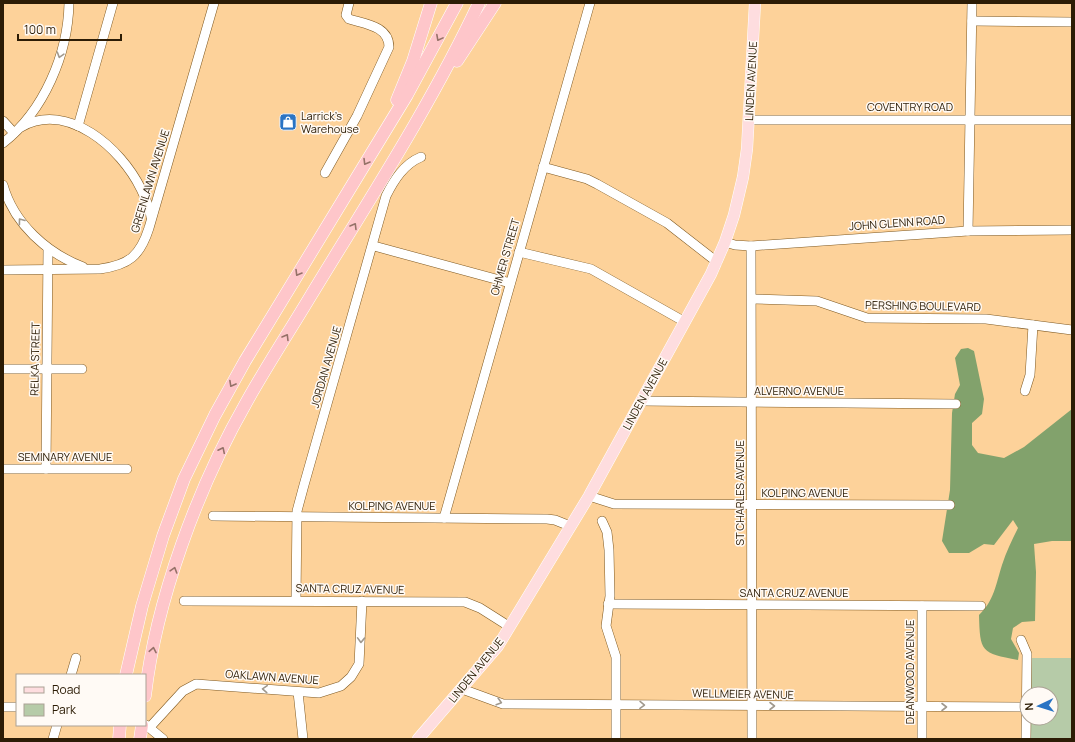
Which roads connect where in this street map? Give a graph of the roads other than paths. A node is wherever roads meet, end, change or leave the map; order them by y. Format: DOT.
graph roads {
  1 [pos="69,3"];
  2 [pos="113,3"];
  3 [pos="214,3"];
  4 [pos="349,3"];
  5 [pos="431,3"];
  6 [pos="457,3"];
  7 [pos="479,3"];
  8 [pos="495,3"];
  9 [pos="590,3"];
  10 [pos="755,3"];
  11 [pos="972,3"];
  12 [pos="972,21"];
  13 [pos="1072,22"];
  14 [pos="749,120"];
  15 [pos="970,120"];
  16 [pos="1072,120"];
  17 [pos="3,121"];
  18 [pos="78,126"];
  19 [pos="413,127"];
  20 [pos="12,136"];
  21 [pos="382,136"];
  22 [pos="3,151"];
  23 [pos="421,157"];
  24 [pos="543,167"];
  25 [pos="325,173"];
  26 [pos="3,186"];
  27 [pos="151,221"];
  28 [pos="968,230"];
  29 [pos="1072,230"];
  30 [pos="725,242"];
  31 [pos="374,246"];
  32 [pos="751,246"];
  33 [pos="48,248"];
  34 [pos="519,252"];
  35 [pos="717,262"];
  36 [pos="88,269"];
  37 [pos="3,270"];
  38 [pos="48,270"];
  39 [pos="510,283"];
  40 [pos="752,300"];
  41 [pos="685,322"];
  42 [pos="1033,325"];
  43 [pos="1072,330"];
  44 [pos="3,369"];
  45 [pos="47,369"];
  46 [pos="82,369"];
  47 [pos="1025,391"];
  48 [pos="641,402"];
  49 [pos="752,403"];
  50 [pos="956,404"];
  51 [pos="3,469"];
  52 [pos="46,469"];
  53 [pos="127,469"];
  54 [pos="589,496"];
  55 [pos="752,505"];
  56 [pos="950,505"];
  57 [pos="213,516"];
  58 [pos="297,517"];
  59 [pos="444,518"];
  60 [pos="602,521"];
  61 [pos="570,526"];
  62 [pos="296,600"];
  63 [pos="184,601"];
  64 [pos="362,601"];
  65 [pos="608,604"];
  66 [pos="752,604"];
  67 [pos="922,606"];
  68 [pos="981,606"];
  69 [pos="510,628"];
  70 [pos="1021,640"];
  71 [pos="76,658"];
  72 [pos="71,674"];
  73 [pos="126,674"];
  74 [pos="1026,686"];
  75 [pos="146,688"];
  76 [pos="462,689"];
  77 [pos="298,692"];
  78 [pos="616,705"];
  79 [pos="752,706"];
  80 [pos="922,707"];
  81 [pos="1019,707"];
  82 [pos="3,708"];
  83 [pos="16,708"];
  84 [pos="57,726"];
  85 [pos="120,726"];
  86 [pos="146,726"];
  87 [pos="1026,726"];
  88 [pos="53,739"];
  89 [pos="119,739"];
  90 [pos="140,739"];
  91 [pos="163,739"];
  92 [pos="303,739"];
  93 [pos="418,739"];
  94 [pos="616,739"];
  95 [pos="752,739"];
  96 [pos="922,739"];
  97 [pos="1026,739"];
  1 -- 20 [label="street, one-way"];
  2 -- 18 [label="street"];
  3 -- 27 [label="street, GREENLAWN AVENUE"];
  4 -- 25 [label="street"];
  5 -- 21 [label="highway"];
  6 -- 21 [label="highway, one-way"];
  7 -- 19 [label="highway"];
  8 -- 19 [label="highway"];
  9 -- 24 [label="street, OHMER STREET"];
  10 -- 14 [label="main road, LINDEN AVENUE"];
  11 -- 12 [label="street"];
  12 -- 13 [label="street"];
  12 -- 15 [label="street"];
  14 -- 15 [label="street, COVENTRY ROAD"];
  14 -- 30 [label="main road, LINDEN AVENUE"];
  15 -- 16 [label="street, COVENTRY ROAD"];
  15 -- 28 [label="street"];
  17 -- 20 [label="street"];
  18 -- 20 [label="street"];
  18 -- 27 [label="street"];
  75 -- 19 [label="highway, one-way"];
  20 -- 22 [label="street"];
  21 -- 73 [label="highway, one-way"];
  23 -- 31 [label="street, JORDAN AVENUE"];
  24 -- 34 [label="street, OHMER STREET"];
  24 -- 35 [label="street"];
  33 -- 26 [label="street, one-way"];
  27 -- 36 [label="street, GREENLAWN AVENUE"];
  28 -- 29 [label="street, JOHN GLENN ROAD"];
  28 -- 32 [label="street, JOHN GLENN ROAD"];
  30 -- 32 [label="street, JOHN GLENN ROAD"];
  30 -- 35 [label="main road, LINDEN AVENUE"];
  31 -- 39 [label="street"];
  31 -- 58 [label="street, JORDAN AVENUE"];
  32 -- 40 [label="street, ST CHARLES AVENUE"];
  33 -- 36 [label="street"];
  33 -- 38 [label="street, RELKA STREET"];
  34 -- 39 [label="street, OHMER STREET"];
  34 -- 41 [label="street"];
  35 -- 41 [label="main road, LINDEN AVENUE"];
  36 -- 38 [label="street, GREENLAWN AVENUE"];
  37 -- 38 [label="street, GREENLAWN AVENUE"];
  38 -- 45 [label="street, RELKA STREET"];
  39 -- 59 [label="street, OHMER STREET"];
  40 -- 42 [label="street, PERSHING BOULEVARD"];
  40 -- 49 [label="street, ST CHARLES AVENUE"];
  41 -- 48 [label="main road, LINDEN AVENUE"];
  42 -- 43 [label="street, PERSHING BOULEVARD"];
  42 -- 47 [label="street"];
  44 -- 45 [label="street"];
  45 -- 46 [label="street"];
  45 -- 52 [label="street, RELKA STREET"];
  48 -- 49 [label="street, ALVERNO AVENUE"];
  48 -- 54 [label="main road, LINDEN AVENUE"];
  49 -- 50 [label="street, ALVERNO AVENUE"];
  49 -- 55 [label="street, ST CHARLES AVENUE"];
  51 -- 52 [label="street, SEMINARY AVENUE"];
  52 -- 53 [label="street, SEMINARY AVENUE"];
  54 -- 55 [label="street, KOLPING AVENUE"];
  54 -- 61 [label="main road, LINDEN AVENUE"];
  55 -- 56 [label="street, KOLPING AVENUE"];
  55 -- 66 [label="street, ST CHARLES AVENUE"];
  57 -- 58 [label="street, KOLPING AVENUE"];
  58 -- 59 [label="street, KOLPING AVENUE"];
  58 -- 62 [label="street, JORDAN AVENUE"];
  59 -- 61 [label="street, KOLPING AVENUE"];
  60 -- 65 [label="street"];
  61 -- 69 [label="main road, LINDEN AVENUE"];
  62 -- 63 [label="street, SANTA CRUZ AVENUE"];
  62 -- 64 [label="street, SANTA CRUZ AVENUE"];
  64 -- 69 [label="street, SANTA CRUZ AVENUE"];
  64 -- 77 [label="street, OAKLAWN AVENUE, one-way"];
  65 -- 66 [label="street, SANTA CRUZ AVENUE"];
  65 -- 78 [label="street"];
  66 -- 67 [label="street, SANTA CRUZ AVENUE"];
  66 -- 79 [label="street, ST CHARLES AVENUE"];
  67 -- 68 [label="street, SANTA CRUZ AVENUE"];
  67 -- 80 [label="street, DEANWOOD AVENUE"];
  69 -- 76 [label="main road, LINDEN AVENUE"];
  70 -- 74 [label="street"];
  71 -- 72 [label="street"];
  76 -- 78 [label="street, WELLMEIER AVENUE, one-way"];
  76 -- 93 [label="main road, LINDEN AVENUE"];
  77 -- 86 [label="street, OAKLAWN AVENUE, one-way"];
  77 -- 92 [label="street"];
  78 -- 79 [label="street, WELLMEIER AVENUE, one-way"];
  78 -- 94 [label="street"];
  79 -- 80 [label="street, WELLMEIER AVENUE, one-way"];
  79 -- 95 [label="street, ST CHARLES AVENUE"];
  80 -- 81 [label="street, WELLMEIER AVENUE, one-way"];
  80 -- 96 [label="street, DEANWOOD AVENUE"];
  82 -- 83 [label="street"];
  84 -- 88 [label="street"];
  85 -- 89 [label="highway"];
  86 -- 90 [label="highway"];
  86 -- 91 [label="street"];
  87 -- 97 [label="street"];
}
